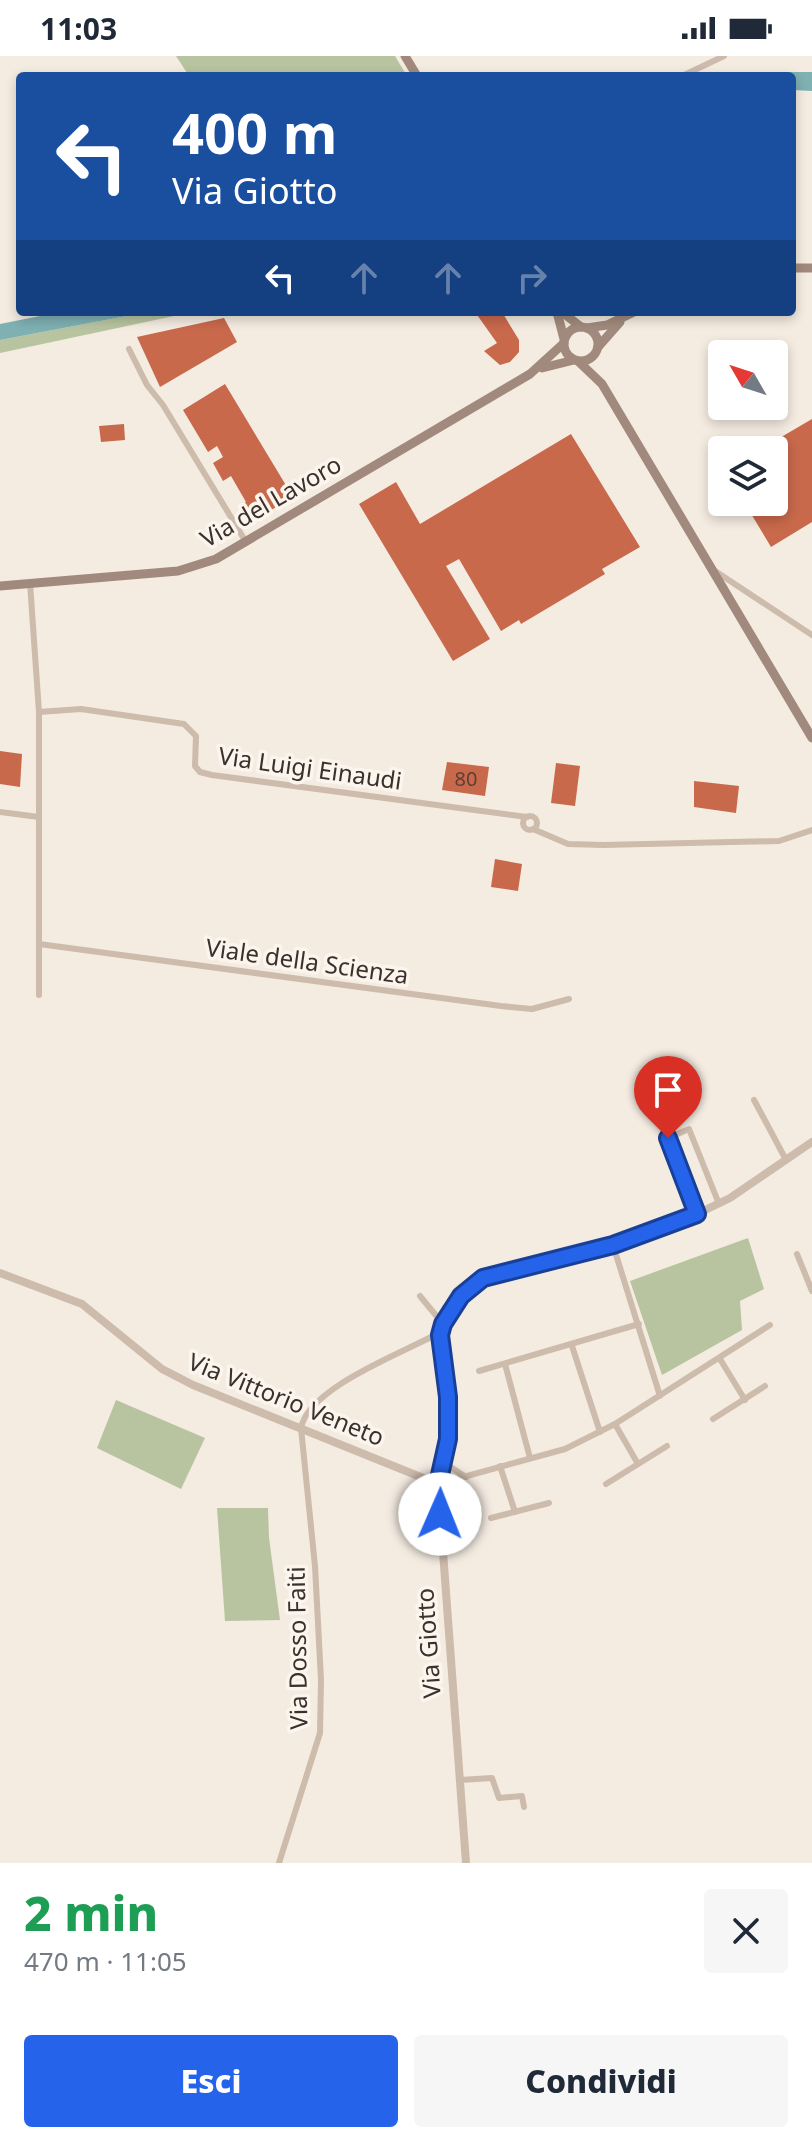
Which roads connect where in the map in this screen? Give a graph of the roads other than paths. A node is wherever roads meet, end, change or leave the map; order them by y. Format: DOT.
graph roads {
  1 [pos="724,56"];
  2 [pos="690,72"];
  3 [pos="560,316"];
  4 [pos="566,316"];
  5 [pos="627,316"];
  6 [pos="624,318"];
  7 [pos="584,327"];
  8 [pos="564,341"];
  9 [pos="129,349"];
  10 [pos="598,349"];
  11 [pos="577,361"];
  12 [pos="535,370"];
  13 [pos="602,384"];
  14 [pos="246,542"];
  15 [pos="712,570"];
  16 [pos="30,583"];
  17 [pos="0,586"];
  18 [pos="812,635"];
  19 [pos="39,712"];
  20 [pos="812,738"];
  21 [pos="0,812"];
  22 [pos="39,817"];
  23 [pos="524,818"];
  24 [pos="535,826"];
  25 [pos="812,830"];
  26 [pos="39,944"];
  27 [pos="39,995"];
  28 [pos="569,999"];
  29 [pos="754,1100"];
  30 [pos="812,1142"];
  31 [pos="785,1158"];
  32 [pos="719,1204"];
  33 [pos="697,1214"];
  34 [pos="613,1245"];
  35 [pos="797,1254"];
  36 [pos="0,1273"];
  37 [pos="812,1291"];
  38 [pos="420,1296"];
  39 [pos="443,1324"];
  40 [pos="639,1324"];
  41 [pos="770,1325"];
  42 [pos="440,1335"];
  43 [pos="572,1346"];
  44 [pos="720,1359"];
  45 [pos="505,1364"];
  46 [pos="479,1371"];
  47 [pos="765,1386"];
  48 [pos="660,1396"];
  49 [pos="745,1400"];
  50 [pos="713,1419"];
  51 [pos="615,1424"];
  52 [pos="301,1428"];
  53 [pos="600,1432"];
  54 [pos="667,1446"];
  55 [pos="530,1458"];
  56 [pos="443,1462"];
  57 [pos="638,1464"];
  58 [pos="500,1466"];
  59 [pos="464,1478"];
  60 [pos="438,1484"];
  61 [pos="606,1484"];
  62 [pos="549,1503"];
  63 [pos="515,1512"];
  64 [pos="491,1518"];
  65 [pos="460,1780"];
  66 [pos="524,1807"];
  67 [pos="279,1863"];
  68 [pos="466,1863"];
  1 -- 2 [label="street"];
  3 -- 8 [label="main road"];
  4 -- 7 [label="main road"];
  5 -- 6 [label="main road"];
  6 -- 7 [label="main road"];
  6 -- 10 [label="main road"];
  7 -- 8 [label="main road"];
  7 -- 10 [label="main road"];
  8 -- 11 [label="main road"];
  8 -- 12 [label="main road"];
  9 -- 14 [label="street"];
  10 -- 11 [label="main road"];
  10 -- 13 [label="main road"];
  11 -- 12 [label="main road"];
  11 -- 13 [label="main road"];
  12 -- 14 [label="main road, Via del Lavoro"];
  13 -- 15 [label="main road"];
  14 -- 16 [label="main road, Via del Lavoro"];
  15 -- 18 [label="street"];
  15 -- 20 [label="main road"];
  16 -- 17 [label="main road, Via del Lavoro"];
  16 -- 19 [label="street"];
  19 -- 22 [label="street"];
  19 -- 23 [label="street, Via Luigi Einaudi"];
  21 -- 22 [label="street"];
  22 -- 26 [label="street"];
  23 -- 24 [label="street"];
  23 -- 24 [label="street"];
  24 -- 25 [label="street"];
  26 -- 27 [label="street"];
  26 -- 28 [label="street, Viale della Scienza"];
  29 -- 31 [label="street"];
  30 -- 31 [label="street, Via Giotto"];
  31 -- 32 [label="street, Via Giotto"];
  32 -- 33 [label="street, Via Giotto"];
  32 -- 33 [label="street"];
  33 -- 34 [label="street, Via Giotto"];
  34 -- 39 [label="street, Via Giotto"];
  34 -- 40 [label="street"];
  35 -- 37 [label="street"];
  36 -- 52 [label="street, Via Vittorio Veneto"];
  38 -- 39 [label="street"];
  39 -- 42 [label="street, Via Giotto"];
  40 -- 43 [label="street"];
  40 -- 48 [label="street"];
  41 -- 44 [label="street"];
  42 -- 52 [label="street"];
  42 -- 56 [label="street, Via Giotto"];
  43 -- 45 [label="street"];
  43 -- 53 [label="street"];
  44 -- 48 [label="street"];
  44 -- 49 [label="street"];
  45 -- 46 [label="street"];
  45 -- 55 [label="street"];
  47 -- 49 [label="street"];
  48 -- 51 [label="street"];
  49 -- 50 [label="street"];
  51 -- 53 [label="street"];
  51 -- 57 [label="street"];
  52 -- 60 [label="street, Via Vittorio Veneto"];
  52 -- 67 [label="street, Via Dosso Faiti"];
  53 -- 55 [label="street"];
  54 -- 57 [label="street"];
  55 -- 58 [label="street"];
  56 -- 59 [label="street"];
  56 -- 60 [label="street, Via Giotto"];
  57 -- 61 [label="street"];
  58 -- 59 [label="street"];
  58 -- 63 [label="street"];
  59 -- 60 [label="street"];
  60 -- 65 [label="street, Via Giotto"];
  62 -- 63 [label="street"];
  63 -- 64 [label="street"];
  65 -- 66 [label="street"];
  65 -- 68 [label="street, Via Giotto"];
}
